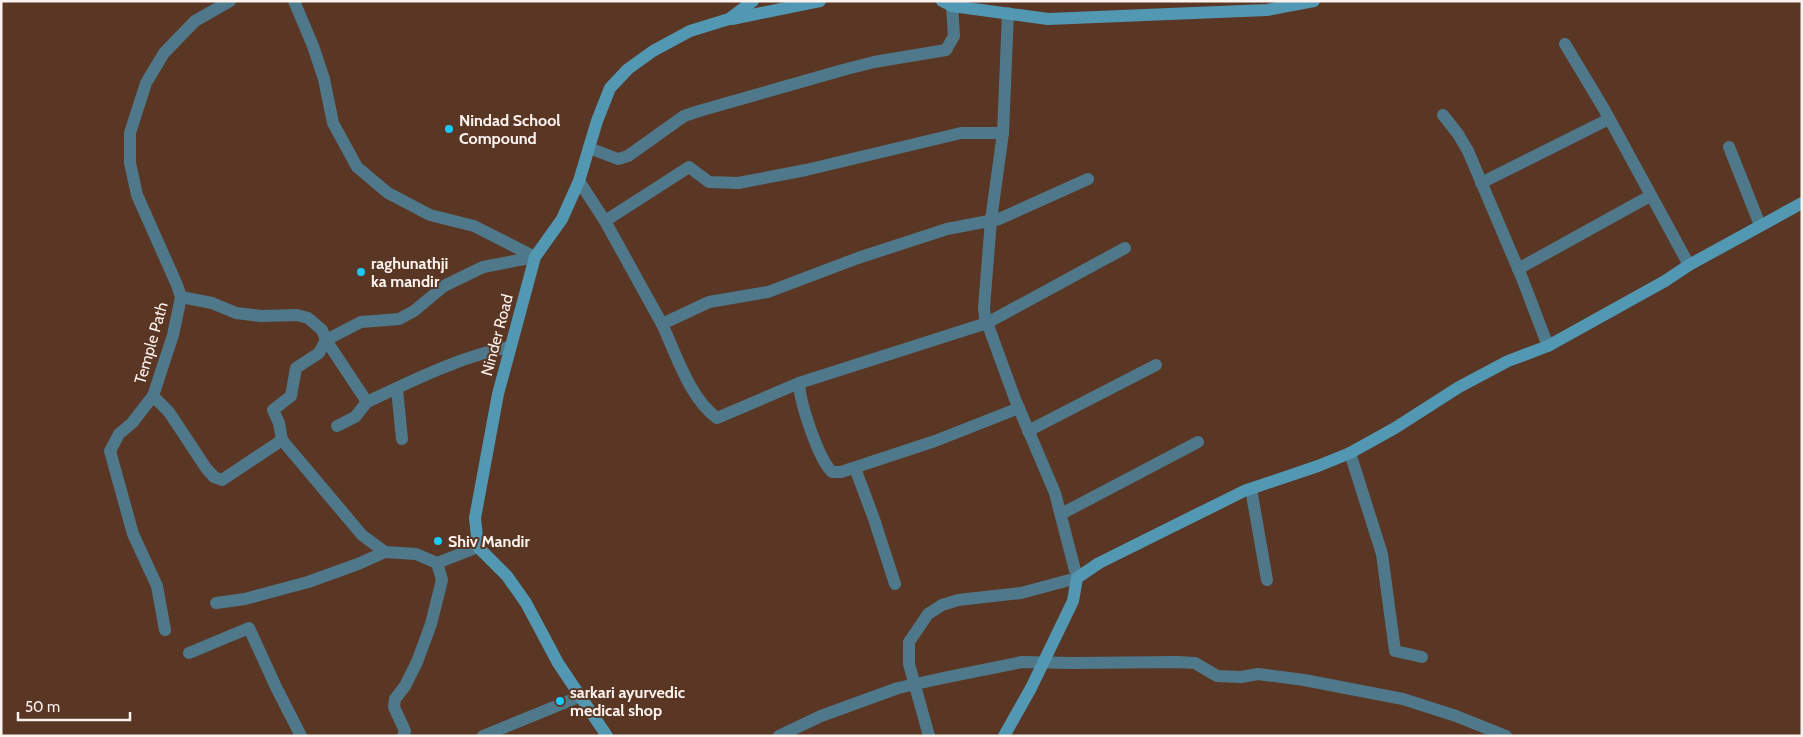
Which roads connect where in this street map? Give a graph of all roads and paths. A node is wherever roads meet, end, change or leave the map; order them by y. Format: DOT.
graph roads {
  1 [pos="230,1"];
  2 [pos="294,1"];
  3 [pos="753,1"];
  4 [pos="820,1"];
  5 [pos="1314,1"];
  6 [pos="947,3"];
  7 [pos="1008,13"];
  8 [pos="729,19"];
  9 [pos="1565,44"];
  10 [pos="1443,115"];
  11 [pos="1609,119"];
  12 [pos="1003,133"];
  13 [pos="1729,147"];
  14 [pos="589,148"];
  15 [pos="1088,179"];
  16 [pos="579,181"];
  17 [pos="1482,183"];
  18 [pos="1650,196"];
  19 [pos="1802,203"];
  20 [pos="991,220"];
  21 [pos="605,222"];
  22 [pos="1760,225"];
  23 [pos="1125,248"];
  24 [pos="535,257"];
  25 [pos="1689,265"];
  26 [pos="1518,269"];
  27 [pos="181,297"];
  28 [pos="988,323"];
  29 [pos="662,324"];
  30 [pos="326,340"];
  31 [pos="1548,346"];
  32 [pos="510,347"];
  33 [pos="1156,364"];
  34 [pos="799,383"];
  35 [pos="397,389"];
  36 [pos="153,396"];
  37 [pos="367,402"];
  38 [pos="1019,408"];
  39 [pos="337,426"];
  40 [pos="1028,430"];
  41 [pos="402,439"];
  42 [pos="282,440"];
  43 [pos="1198,442"];
  44 [pos="1350,453"];
  45 [pos="855,468"];
  46 [pos="1251,489"];
  47 [pos="1061,514"];
  48 [pos="478,547"];
  49 [pos="385,552"];
  50 [pos="437,563"];
  51 [pos="1077,578"];
  52 [pos="1268,580"];
  53 [pos="895,584"];
  54 [pos="216,603"];
  55 [pos="165,630"];
  56 [pos="189,653"];
  57 [pos="1422,657"];
  58 [pos="1044,662"];
  59 [pos="914,684"];
  60 [pos="581,696"];
  61 [pos="406,733"];
  62 [pos="301,736"];
  63 [pos="483,736"];
  64 [pos="607,736"];
  65 [pos="779,736"];
  66 [pos="929,736"];
  67 [pos="1004,736"];
  68 [pos="1506,736"];
  1 -- 27 [label="street, Temple Path"];
  2 -- 24 [label="street"];
  3 -- 8 [label="street, Ninder Road"];
  4 -- 8 [label="street"];
  5 -- 7 [label="street"];
  6 -- 7 [label="street"];
  6 -- 14 [label="street"];
  7 -- 12 [label="street"];
  8 -- 14 [label="street, Ninder Road"];
  9 -- 11 [label="street"];
  10 -- 17 [label="street"];
  11 -- 17 [label="street"];
  11 -- 18 [label="street"];
  12 -- 20 [label="street"];
  12 -- 21 [label="street"];
  13 -- 22 [label="street"];
  14 -- 16 [label="street, Ninder Road"];
  15 -- 20 [label="street"];
  16 -- 21 [label="street"];
  16 -- 24 [label="street, Ninder Road"];
  17 -- 26 [label="street"];
  18 -- 25 [label="street"];
  18 -- 26 [label="street"];
  19 -- 22 [label="street"];
  20 -- 28 [label="street"];
  20 -- 29 [label="street"];
  21 -- 29 [label="street"];
  22 -- 25 [label="street"];
  23 -- 28 [label="street"];
  24 -- 30 [label="street"];
  24 -- 32 [label="street, Ninder Road"];
  25 -- 31 [label="street"];
  26 -- 31 [label="street"];
  27 -- 30 [label="street"];
  27 -- 36 [label="street, Temple Path"];
  28 -- 34 [label="street"];
  28 -- 38 [label="street"];
  29 -- 34 [label="street"];
  30 -- 37 [label="street"];
  30 -- 42 [label="street"];
  31 -- 44 [label="street"];
  32 -- 35 [label="street"];
  32 -- 48 [label="street, Ninder Road"];
  33 -- 40 [label="street"];
  34 -- 45 [label="street"];
  35 -- 37 [label="street"];
  35 -- 41 [label="street"];
  36 -- 42 [label="street"];
  36 -- 55 [label="street, Temple Path"];
  37 -- 39 [label="street"];
  38 -- 40 [label="street"];
  38 -- 45 [label="street"];
  40 -- 47 [label="street"];
  42 -- 49 [label="street"];
  43 -- 47 [label="street"];
  44 -- 46 [label="street"];
  44 -- 57 [label="street"];
  45 -- 53 [label="street"];
  46 -- 51 [label="street"];
  46 -- 52 [label="street"];
  47 -- 51 [label="street"];
  48 -- 50 [label="street"];
  48 -- 60 [label="street"];
  49 -- 50 [label="street"];
  49 -- 54 [label="street"];
  50 -- 61 [label="street"];
  51 -- 58 [label="street"];
  51 -- 59 [label="street"];
  56 -- 62 [label="street"];
  58 -- 59 [label="street"];
  58 -- 67 [label="street"];
  58 -- 68 [label="street"];
  59 -- 65 [label="street"];
  59 -- 66 [label="street"];
  60 -- 63 [label="street"];
  60 -- 64 [label="street"];
}
